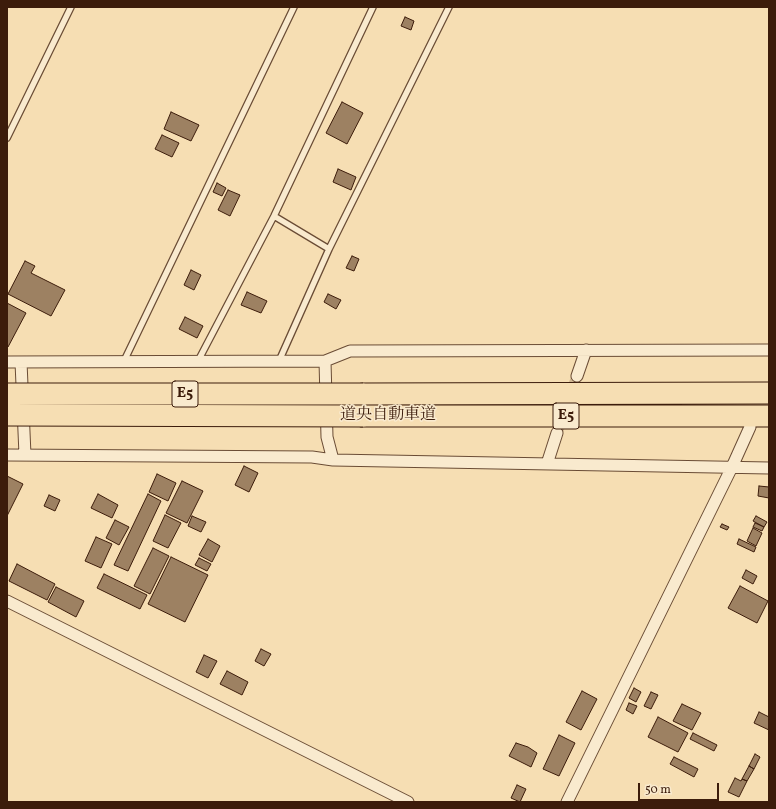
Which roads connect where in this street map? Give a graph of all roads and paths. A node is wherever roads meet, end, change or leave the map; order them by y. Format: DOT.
graph roads {
  1 [pos="71,7"];
  2 [pos="294,7"];
  3 [pos="373,7"];
  4 [pos="449,7"];
  5 [pos="7,138"];
  6 [pos="274,216"];
  7 [pos="329,249"];
  8 [pos="586,350"];
  9 [pos="769,350"];
  10 [pos="124,361"];
  11 [pos="198,361"];
  12 [pos="279,361"];
  13 [pos="325,361"];
  14 [pos="7,362"];
  15 [pos="21,362"];
  16 [pos="577,376"];
  17 [pos="7,394"];
  18 [pos="769,394"];
  19 [pos="7,415"];
  20 [pos="769,416"];
  21 [pos="750,427"];
  22 [pos="557,433"];
  23 [pos="7,455"];
  24 [pos="25,455"];
  25 [pos="333,460"];
  26 [pos="546,464"];
  27 [pos="732,468"];
  28 [pos="769,468"];
  29 [pos="7,601"];
  30 [pos="408,802"];
  31 [pos="567,802"];
  1 -- 5 [label="lane"];
  2 -- 10 [label="lane"];
  3 -- 6 [label="lane"];
  4 -- 7 [label="lane"];
  6 -- 7 [label="lane"];
  6 -- 11 [label="lane"];
  7 -- 12 [label="lane"];
  8 -- 9 [label="street"];
  8 -- 13 [label="street"];
  8 -- 16 [label="street"];
  10 -- 11 [label="street"];
  10 -- 15 [label="street"];
  11 -- 12 [label="street"];
  12 -- 13 [label="street"];
  13 -- 25 [label="street"];
  14 -- 15 [label="street"];
  15 -- 24 [label="street"];
  17 -- 18 [label="highway, 道央自動車道 / E5, bridge"];
  19 -- 20 [label="highway, 道央自動車道 / E5, bridge"];
  21 -- 27 [label="street"];
  22 -- 26 [label="street"];
  23 -- 24 [label="street"];
  24 -- 25 [label="street"];
  25 -- 26 [label="street"];
  26 -- 27 [label="street"];
  27 -- 28 [label="street"];
  27 -- 31 [label="street"];
  29 -- 30 [label="street"];
}
